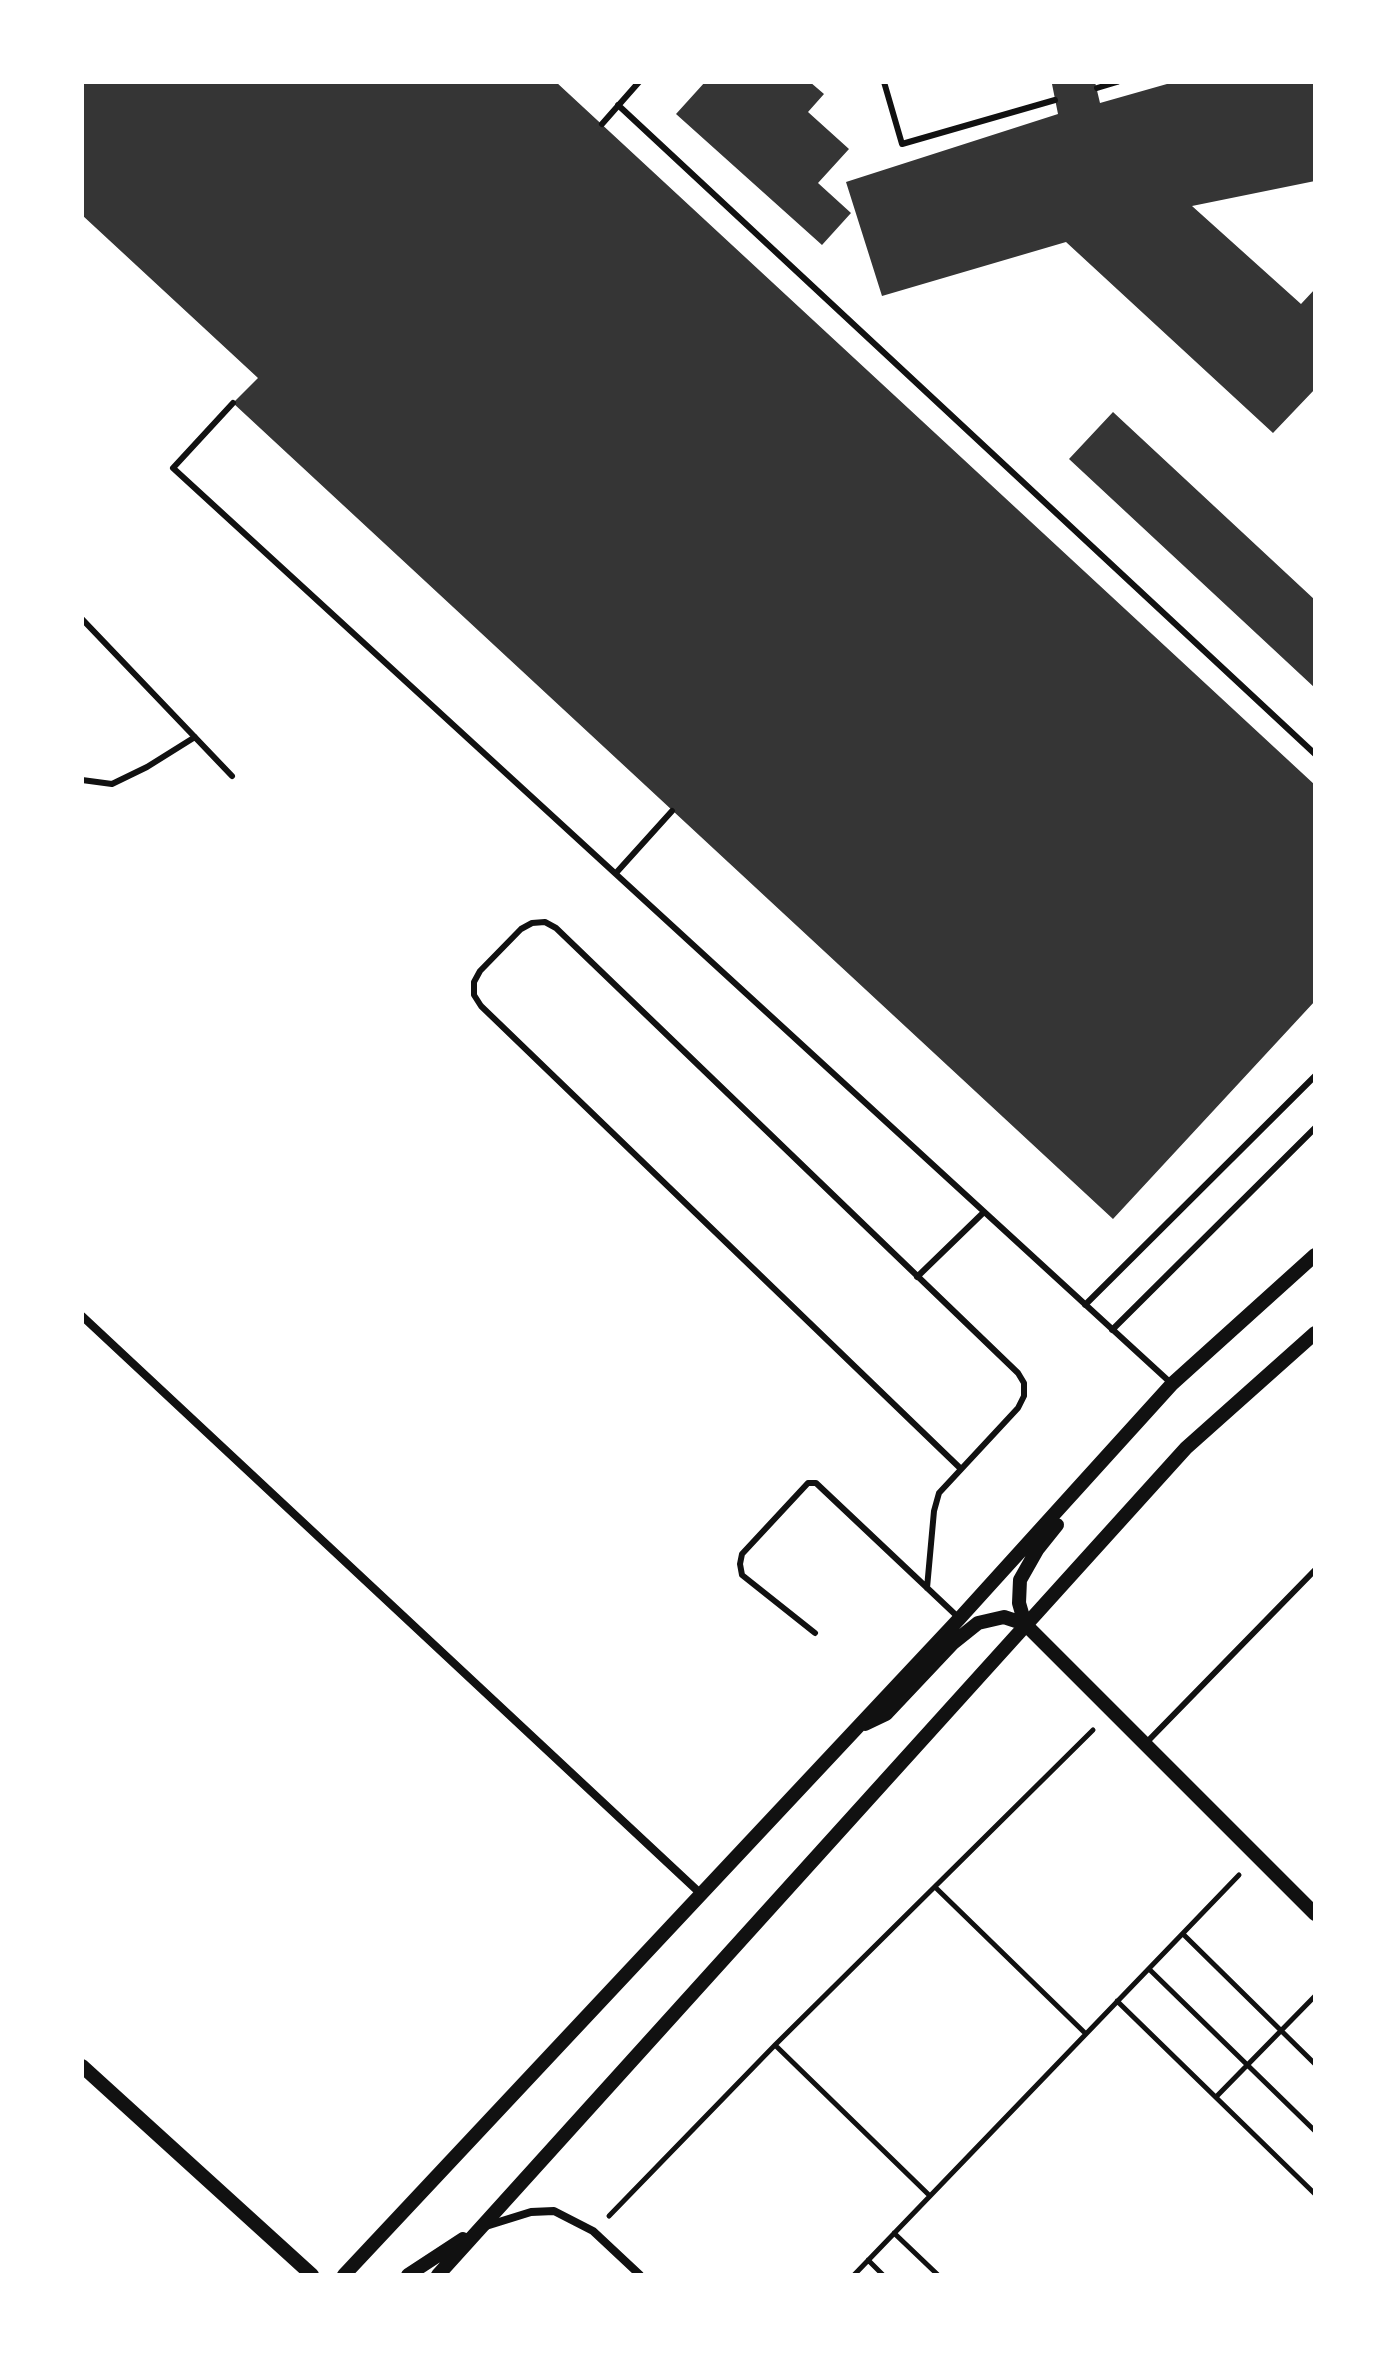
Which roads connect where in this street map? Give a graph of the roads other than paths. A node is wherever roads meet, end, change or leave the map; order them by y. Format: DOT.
graph roads {
  1 [pos="639,82"];
  2 [pos="884,82"];
  3 [pos="1117,82"];
  4 [pos="1097,88"];
  5 [pos="1055,100"];
  6 [pos="618,105"];
  7 [pos="602,124"];
  8 [pos="233,403"];
  9 [pos="82,619"];
  10 [pos="195,737"];
  11 [pos="1315,754"];
  12 [pos="232,776"];
  13 [pos="82,780"];
  14 [pos="672,811"];
  15 [pos="616,873"];
  16 [pos="1315,1076"];
  17 [pos="1315,1128"];
  18 [pos="984,1212"];
  19 [pos="1315,1255"];
  20 [pos="917,1277"];
  21 [pos="1085,1305"];
  22 [pos="82,1316"];
  23 [pos="1112,1330"];
  24 [pos="1315,1333"];
  25 [pos="1172,1384"];
  26 [pos="960,1468"];
  27 [pos="1064,1504"];
  28 [pos="1315,1570"];
  29 [pos="927,1588"];
  30 [pos="959,1619"];
  31 [pos="1025,1624"];
  32 [pos="815,1633"];
  33 [pos="857,1728"];
  34 [pos="1143,1746"];
  35 [pos="701,1894"];
  36 [pos="1315,1914"];
  37 [pos="82,2066"];
  38 [pos="476,2232"];
  39 [pos="312,2275"];
  40 [pos="344,2275"];
  41 [pos="408,2275"];
  42 [pos="438,2275"];
  43 [pos="640,2275"];
  1 -- 6 [label="lane"];
  2 -- 5 [label="lane"];
  3 -- 4 [label="lane"];
  6 -- 7 [label="lane"];
  6 -- 11 [label="lane"];
  8 -- 15 [label="lane"];
  9 -- 10 [label="lane"];
  10 -- 12 [label="lane"];
  10 -- 13 [label="lane"];
  14 -- 15 [label="lane"];
  15 -- 18 [label="lane"];
  16 -- 21 [label="lane"];
  17 -- 23 [label="lane"];
  18 -- 20 [label="lane"];
  18 -- 21 [label="lane"];
  19 -- 25 [label="street"];
  20 -- 26 [label="lane"];
  20 -- 26 [label="lane"];
  21 -- 23 [label="lane"];
  22 -- 35 [label="street"];
  23 -- 25 [label="lane"];
  24 -- 31 [label="street"];
  25 -- 27 [label="street"];
  26 -- 29 [label="lane"];
  27 -- 30 [label="street"];
  27 -- 31 [label="street"];
  28 -- 34 [label="lane"];
  29 -- 30 [label="lane"];
  29 -- 32 [label="lane"];
  30 -- 33 [label="street"];
  31 -- 33 [label="street"];
  31 -- 34 [label="street"];
  31 -- 38 [label="street"];
  33 -- 35 [label="street"];
  34 -- 36 [label="street"];
  35 -- 40 [label="street"];
  37 -- 39 [label="street"];
  38 -- 41 [label="street"];
  38 -- 42 [label="street"];
  38 -- 43 [label="street"];
}
